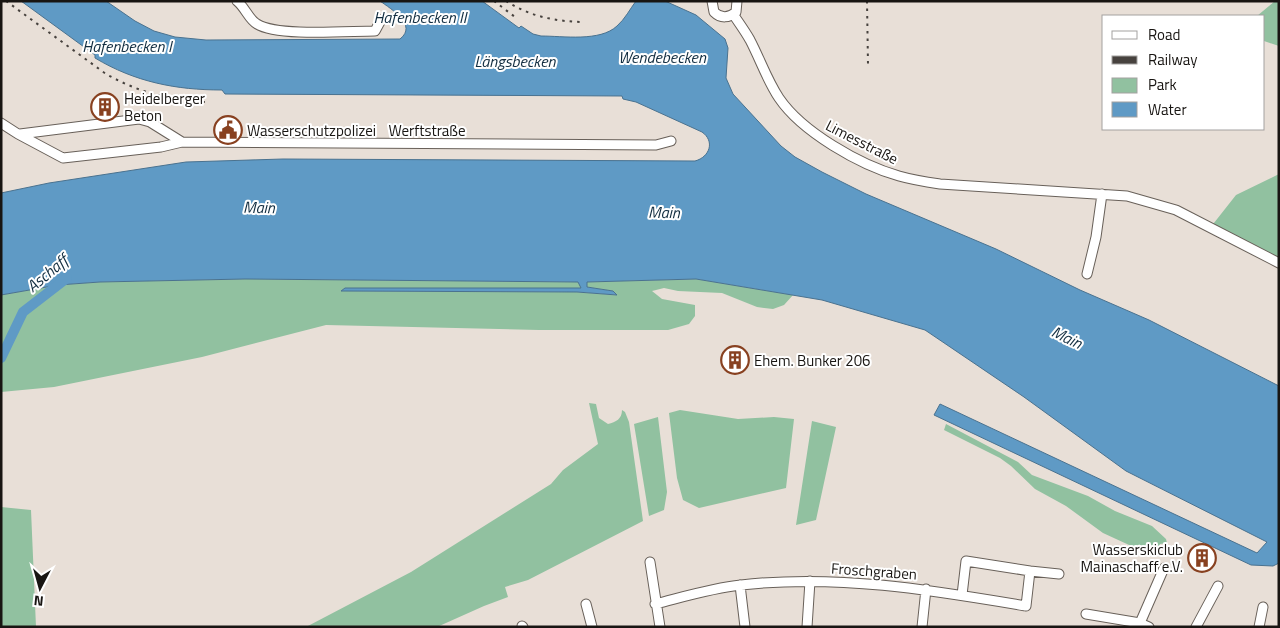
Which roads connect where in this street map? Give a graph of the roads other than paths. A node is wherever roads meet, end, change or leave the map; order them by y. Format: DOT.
graph roads {
  1 [pos="237,1"];
  2 [pos="712,1"];
  3 [pos="737,1"];
  4 [pos="733,14"];
  5 [pos="382,20"];
  6 [pos="1,123"];
  7 [pos="18,134"];
  8 [pos="671,141"];
  9 [pos="182,142"];
  10 [pos="1102,194"];
  11 [pos="1279,264"];
  12 [pos="1087,274"];
  13 [pos="650,562"];
  14 [pos="1164,568"];
  15 [pos="1030,571"];
  16 [pos="1059,574"];
  17 [pos="810,581"];
  18 [pos="740,585"];
  19 [pos="1218,586"];
  20 [pos="926,590"];
  21 [pos="962,595"];
  22 [pos="586,604"];
  23 [pos="655,604"];
  24 [pos="1262,607"];
  25 [pos="1086,614"];
  26 [pos="1144,625"];
  27 [pos="592,627"];
  28 [pos="660,627"];
  29 [pos="745,627"];
  30 [pos="807,627"];
  31 [pos="922,627"];
  32 [pos="1196,627"];
  33 [pos="1259,627"];
  1 -- 5 [label="street"];
  2 -- 4 [label="street"];
  3 -- 4 [label="street"];
  4 -- 10 [label="street, Limesstraße"];
  6 -- 7 [label="street, Werftstraße"];
  7 -- 9 [label="street, Werftstraße"];
  7 -- 9 [label="street"];
  8 -- 9 [label="street, Werftstraße"];
  10 -- 11 [label="street, Limesstraße"];
  10 -- 12 [label="street"];
  13 -- 23 [label="street"];
  14 -- 26 [label="street"];
  15 -- 16 [label="street"];
  15 -- 21 [label="street"];
  15 -- 21 [label="street, Froschgraben"];
  17 -- 18 [label="street, Froschgraben"];
  17 -- 20 [label="street, Froschgraben"];
  17 -- 30 [label="street"];
  18 -- 23 [label="street, Froschgraben"];
  18 -- 29 [label="street"];
  19 -- 32 [label="street"];
  20 -- 21 [label="street, Froschgraben"];
  20 -- 31 [label="street"];
  22 -- 27 [label="street"];
  23 -- 28 [label="street"];
  24 -- 33 [label="street"];
  25 -- 26 [label="street"];
}
